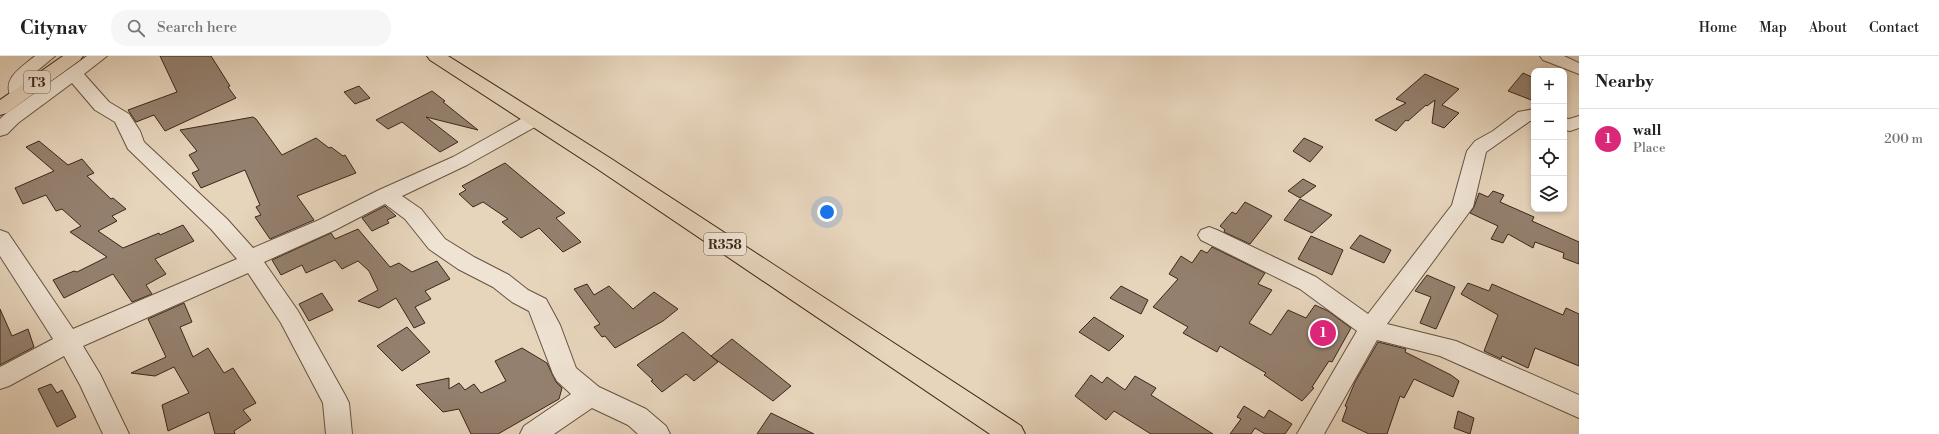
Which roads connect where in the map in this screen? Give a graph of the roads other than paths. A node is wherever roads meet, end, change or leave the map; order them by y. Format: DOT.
graph roads {
  1 [pos="46,56"];
  2 [pos="98,56"];
  3 [pos="436,56"];
  4 [pos="1549,56"];
  5 [pos="73,64"];
  6 [pos="1579,69"];
  7 [pos="18,95"];
  8 [pos="0,108"];
  9 [pos="1531,115"];
  10 [pos="535,119"];
  11 [pos="1579,122"];
  12 [pos="1567,124"];
  13 [pos="0,130"];
  14 [pos="386,195"];
  15 [pos="1209,235"];
  16 [pos="0,238"];
  17 [pos="251,260"];
  18 [pos="1371,328"];
  19 [pos="68,342"];
  20 [pos="0,379"];
  21 [pos="590,395"];
  22 [pos="1579,407"];
  23 [pos="116,434"];
  24 [pos="339,434"];
  25 [pos="533,434"];
  26 [pos="657,434"];
  27 [pos="1012,434"];
  28 [pos="1310,434"];
  1 -- 7 [label="street"];
  2 -- 5 [label="street"];
  3 -- 10 [label="main road, R358"];
  4 -- 6 [label="street"];
  5 -- 7 [label="main road, T3"];
  5 -- 13 [label="street"];
  5 -- 17 [label="street"];
  7 -- 8 [label="main road, T3"];
  9 -- 18 [label="street"];
  10 -- 14 [label="street"];
  10 -- 27 [label="main road, R358"];
  11 -- 12 [label="street"];
  14 -- 17 [label="street"];
  14 -- 21 [label="street"];
  15 -- 18 [label="street"];
  16 -- 19 [label="street"];
  17 -- 19 [label="street"];
  17 -- 24 [label="street"];
  18 -- 22 [label="street"];
  18 -- 28 [label="street"];
  19 -- 20 [label="street"];
  19 -- 23 [label="street"];
  21 -- 25 [label="street"];
  21 -- 26 [label="street"];
}
